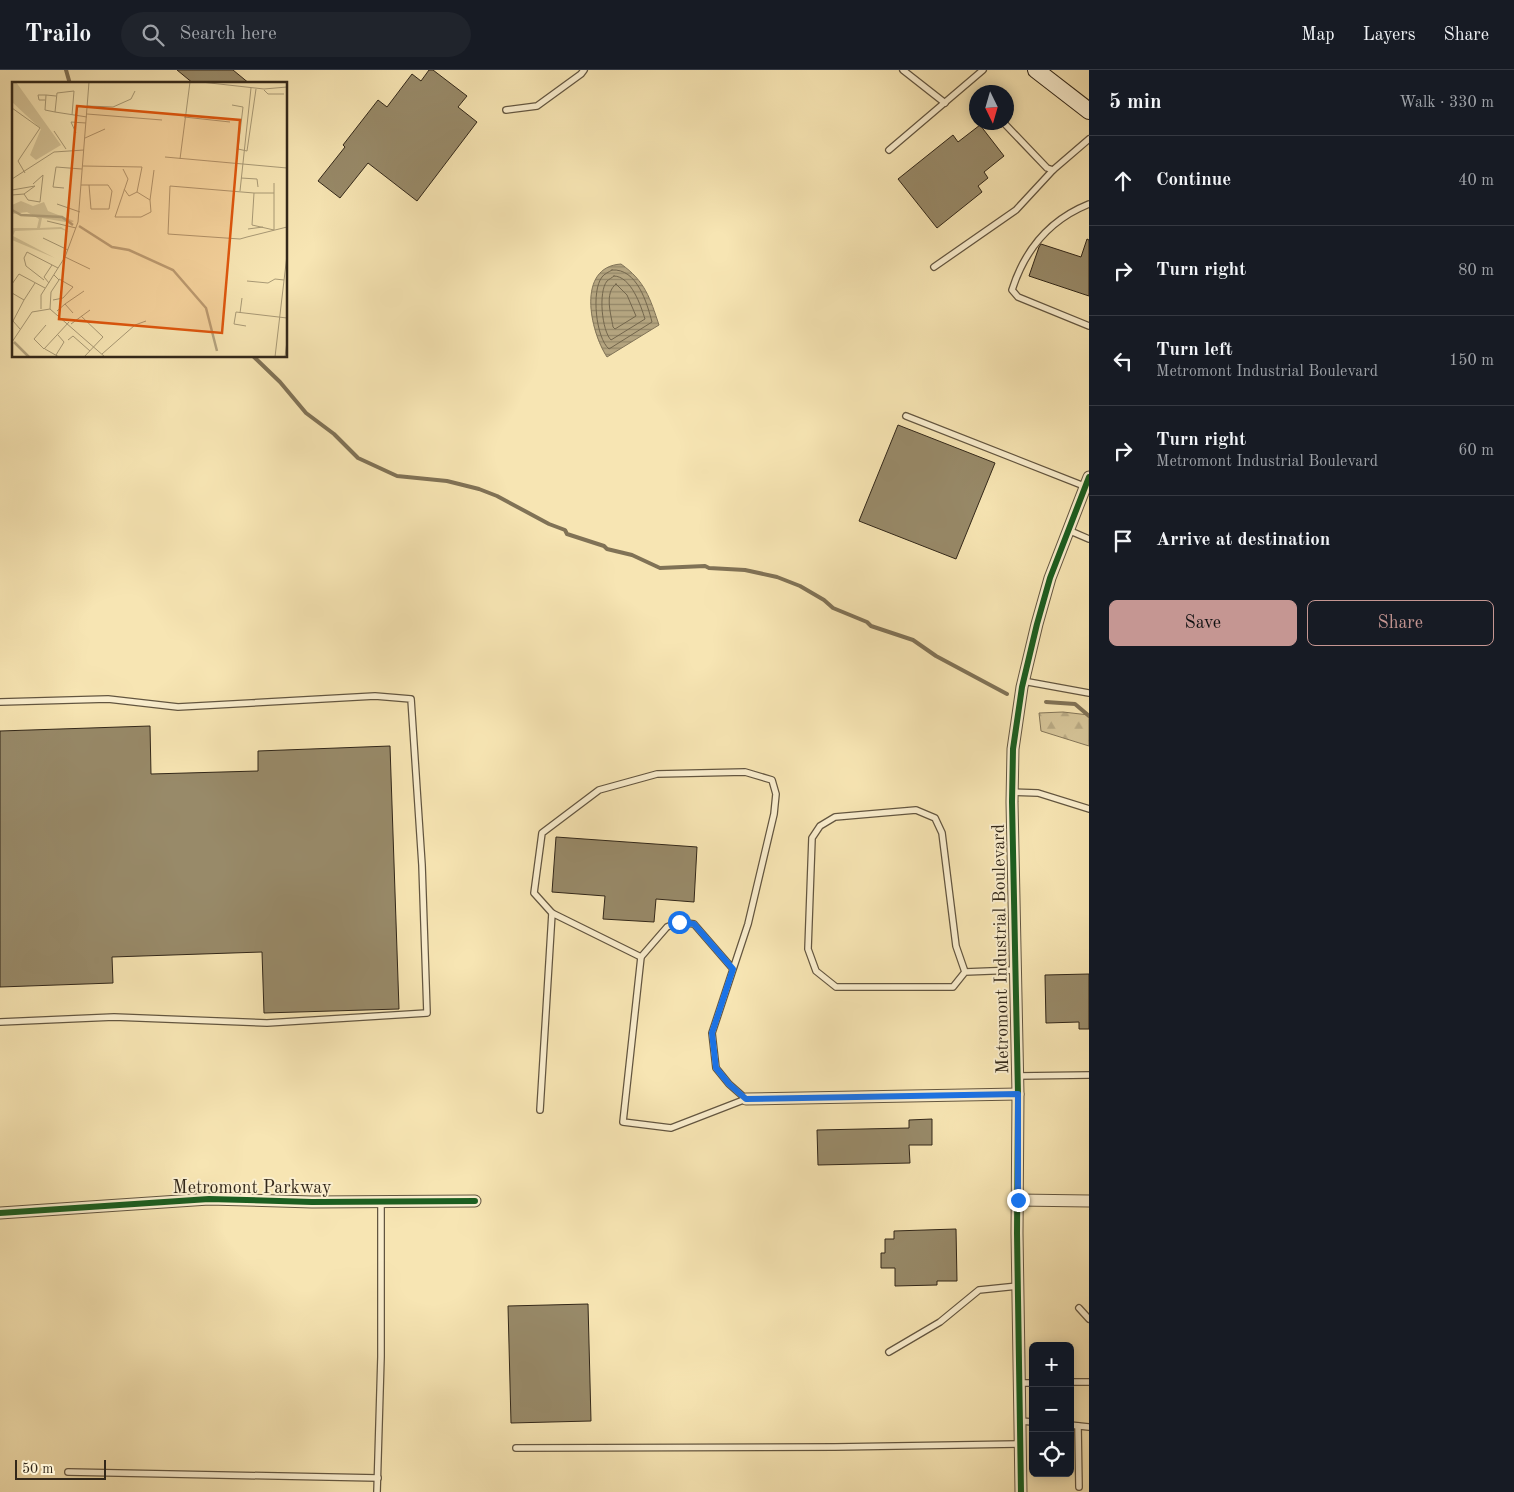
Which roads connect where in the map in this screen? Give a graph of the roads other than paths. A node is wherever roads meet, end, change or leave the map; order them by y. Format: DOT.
graph roads {
  1 [pos="584,70"];
  2 [pos="903,70"];
  3 [pos="983,70"];
  4 [pos="1036,70"];
  5 [pos="945,102"];
  6 [pos="506,110"];
  7 [pos="1089,111"];
  8 [pos="1011,130"];
  9 [pos="1089,139"];
  10 [pos="889,150"];
  11 [pos="1053,170"];
  12 [pos="1089,204"];
  13 [pos="934,267"];
  14 [pos="1089,326"];
  15 [pos="906,416"];
  16 [pos="1087,481"];
  17 [pos="1068,530"];
  18 [pos="1089,538"];
  19 [pos="1023,681"];
  20 [pos="1089,693"];
  21 [pos="0,702"];
  22 [pos="1012,792"];
  23 [pos="1089,809"];
  24 [pos="552,912"];
  25 [pos="641,957"];
  26 [pos="733,969"];
  27 [pos="1016,970"];
  28 [pos="965,972"];
  29 [pos="0,1022"];
  30 [pos="1089,1075"];
  31 [pos="1018,1076"];
  32 [pos="1018,1094"];
  33 [pos="746,1099"];
  34 [pos="540,1110"];
  35 [pos="1018,1200"];
  36 [pos="1089,1200"];
  37 [pos="474,1201"];
  38 [pos="381,1202"];
  39 [pos="0,1212"];
  40 [pos="1018,1286"];
  41 [pos="1079,1308"];
  42 [pos="1089,1319"];
  43 [pos="889,1352"];
  44 [pos="1074,1382"];
  45 [pos="1089,1382"];
  46 [pos="1020,1383"];
  47 [pos="1029,1383"];
  48 [pos="1020,1421"];
  49 [pos="1029,1422"];
  50 [pos="1074,1426"];
  51 [pos="1078,1426"];
  52 [pos="1089,1427"];
  53 [pos="1020,1444"];
  54 [pos="516,1448"];
  55 [pos="68,1472"];
  56 [pos="378,1478"];
  57 [pos="1079,1487"];
  58 [pos="377,1492"];
  59 [pos="1021,1492"];
  1 -- 6 [label="lane"];
  2 -- 5 [label="lane"];
  3 -- 5 [label="lane"];
  4 -- 7 [label="main road"];
  5 -- 10 [label="lane"];
  8 -- 11 [label="lane"];
  9 -- 11 [label="lane"];
  11 -- 13 [label="lane"];
  12 -- 14 [label="lane"];
  15 -- 16 [label="lane"];
  16 -- 17 [label="street, Metromont Industrial Boulevard"];
  17 -- 18 [label="lane"];
  17 -- 19 [label="street, Metromont Industrial Boulevard"];
  19 -- 20 [label="lane"];
  19 -- 22 [label="street, Metromont Industrial Boulevard"];
  21 -- 29 [label="lane"];
  22 -- 23 [label="lane"];
  22 -- 27 [label="street, Metromont Industrial Boulevard"];
  24 -- 25 [label="lane"];
  24 -- 26 [label="lane"];
  24 -- 34 [label="lane"];
  25 -- 26 [label="lane"];
  25 -- 33 [label="lane"];
  26 -- 33 [label="lane"];
  27 -- 28 [label="lane"];
  27 -- 31 [label="street, Metromont Industrial Boulevard"];
  28 -- 28 [label="lane"];
  30 -- 31 [label="lane"];
  31 -- 32 [label="street, Metromont Industrial Boulevard"];
  32 -- 33 [label="street, Metromont Industrial Boulevard"];
  32 -- 35 [label="street, Metromont Industrial Boulevard"];
  35 -- 36 [label="street"];
  35 -- 40 [label="street, Metromont Industrial Boulevard"];
  37 -- 38 [label="street, Metromont Parkway"];
  38 -- 39 [label="street, Metromont Parkway"];
  38 -- 56 [label="lane"];
  40 -- 43 [label="lane"];
  40 -- 46 [label="street, Metromont Industrial Boulevard"];
  41 -- 42 [label="lane"];
  44 -- 45 [label="lane"];
  46 -- 47 [label="lane"];
  46 -- 48 [label="street, Metromont Industrial Boulevard"];
  48 -- 49 [label="lane"];
  48 -- 53 [label="street, Metromont Industrial Boulevard"];
  50 -- 51 [label="lane"];
  51 -- 52 [label="lane"];
  51 -- 57 [label="lane"];
  53 -- 54 [label="lane"];
  53 -- 59 [label="street, Metromont Industrial Boulevard"];
  55 -- 56 [label="lane"];
  56 -- 58 [label="lane"];
}
